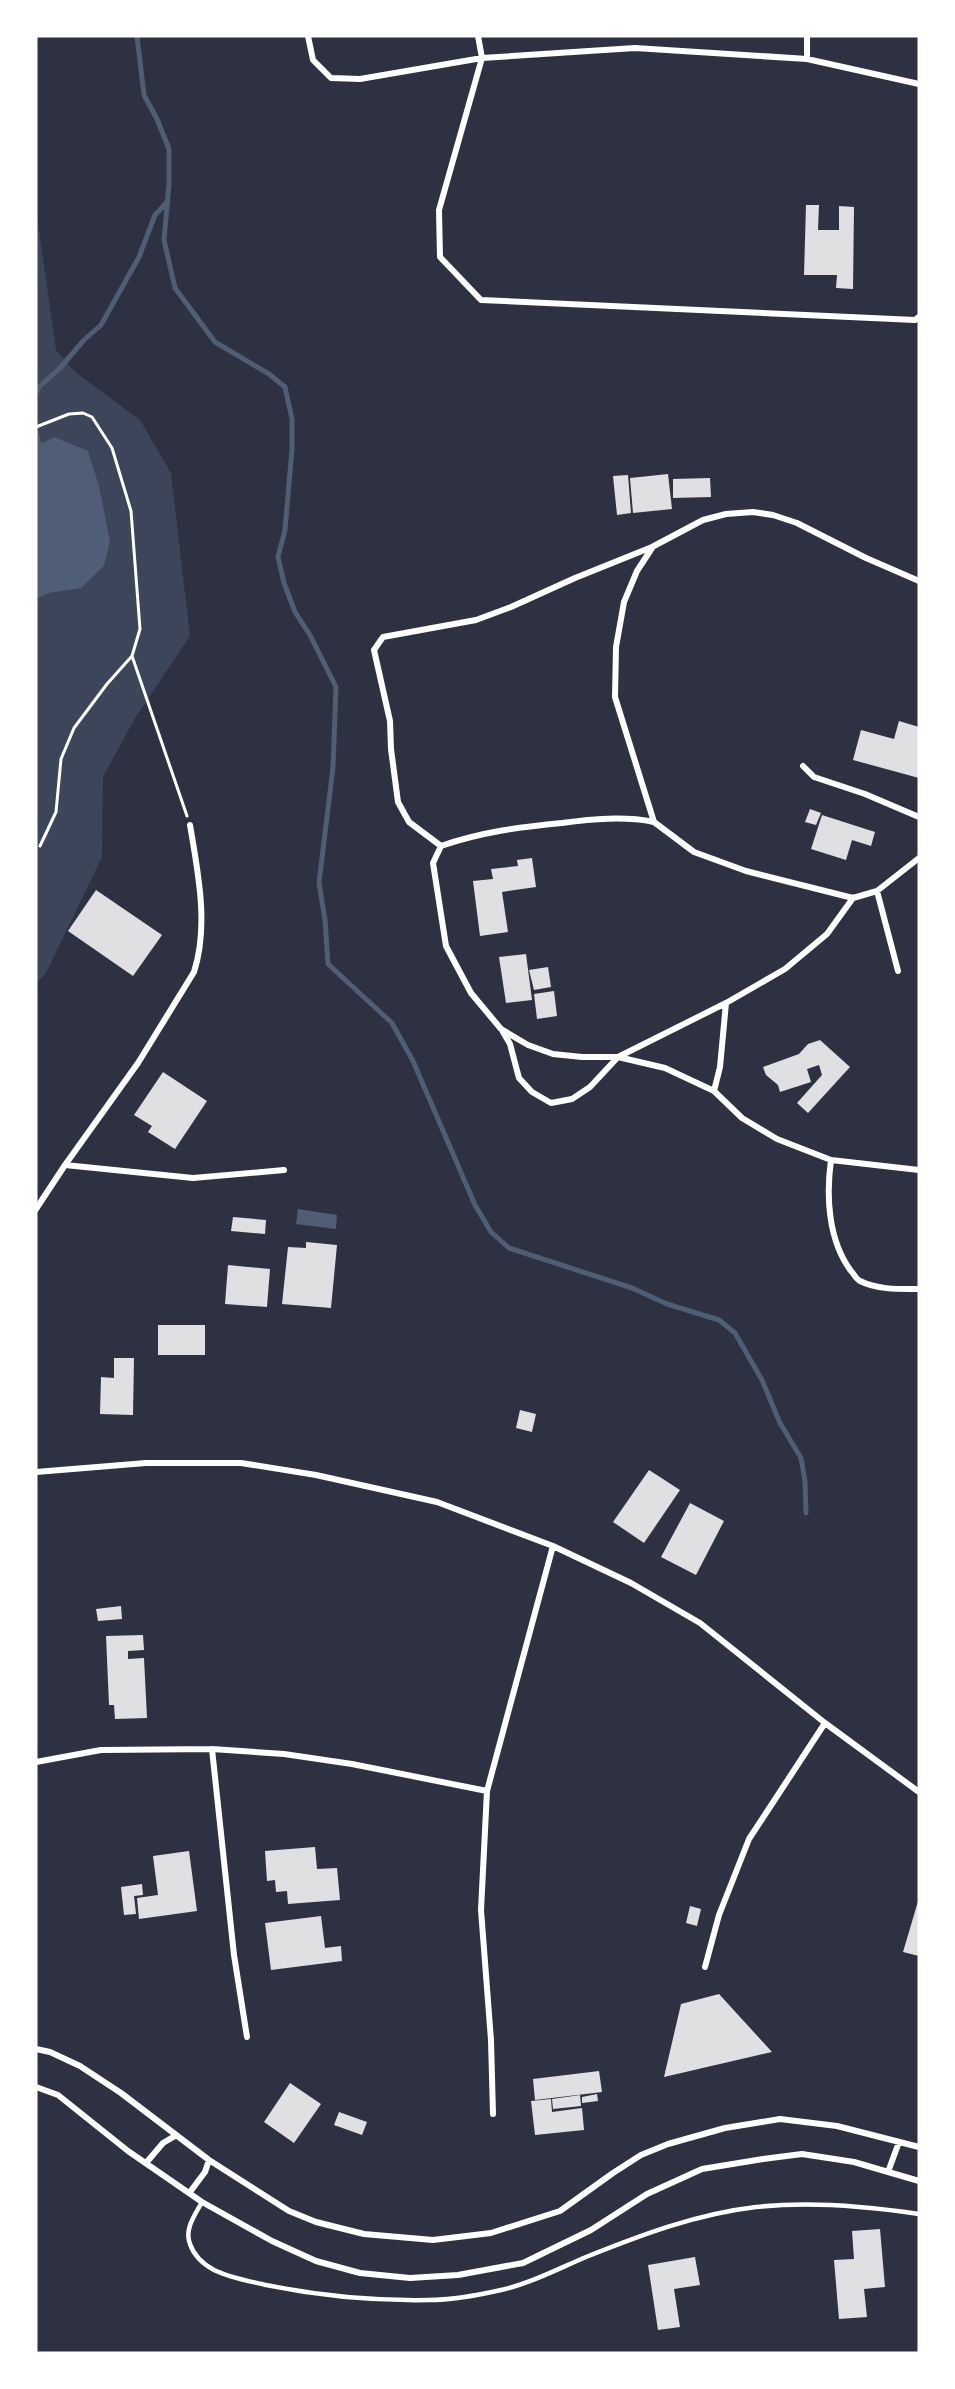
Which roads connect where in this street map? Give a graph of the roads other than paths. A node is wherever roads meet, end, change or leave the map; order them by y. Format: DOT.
graph roads {
  1 [pos="308,36"];
  2 [pos="478,36"];
  3 [pos="807,36"];
  4 [pos="482,57"];
  5 [pos="807,59"];
  6 [pos="919,84"];
  7 [pos="919,317"];
  8 [pos="652,547"];
  9 [pos="919,581"];
  10 [pos="803,766"];
  11 [pos="919,817"];
  12 [pos="654,822"];
  13 [pos="190,825"];
  14 [pos="441,846"];
  15 [pos="919,858"];
  16 [pos="877,891"];
  17 [pos="853,898"];
  18 [pos="898,972"];
  19 [pos="726,1003"];
  20 [pos="501,1029"];
  21 [pos="618,1057"];
  22 [pos="714,1090"];
  23 [pos="831,1160"];
  24 [pos="65,1165"];
  25 [pos="284,1170"];
  26 [pos="919,1170"];
  27 [pos="36,1209"];
  28 [pos="919,1289"];
  29 [pos="36,1472"];
  30 [pos="553,1546"];
  31 [pos="825,1723"];
  32 [pos="213,1749"];
  33 [pos="36,1762"];
  34 [pos="488,1791"];
  35 [pos="919,1792"];
  36 [pos="705,1967"];
  37 [pos="247,2037"];
  38 [pos="36,2049"];
  39 [pos="36,2087"];
  40 [pos="493,2114"];
  41 [pos="175,2136"];
  42 [pos="899,2142"];
  43 [pos="919,2147"];
  44 [pos="209,2160"];
  45 [pos="146,2163"];
  46 [pos="888,2172"];
  47 [pos="919,2181"];
  48 [pos="190,2192"];
  49 [pos="202,2202"];
  50 [pos="919,2214"];
  1 -- 4 [label="street"];
  2 -- 4 [label="street"];
  3 -- 5 [label="street"];
  4 -- 5 [label="street"];
  4 -- 7 [label="street"];
  5 -- 6 [label="street"];
  8 -- 9 [label="street"];
  8 -- 12 [label="street"];
  8 -- 14 [label="street"];
  10 -- 11 [label="street"];
  12 -- 14 [label="street"];
  12 -- 17 [label="street"];
  13 -- 24 [label="street"];
  14 -- 20 [label="street"];
  15 -- 16 [label="street"];
  16 -- 17 [label="street"];
  16 -- 18 [label="street"];
  17 -- 19 [label="street"];
  19 -- 21 [label="street"];
  19 -- 22 [label="street"];
  20 -- 21 [label="street"];
  20 -- 21 [label="street"];
  21 -- 22 [label="street"];
  22 -- 23 [label="street"];
  23 -- 26 [label="street"];
  23 -- 28 [label="street"];
  24 -- 25 [label="street"];
  24 -- 27 [label="street"];
  29 -- 30 [label="street"];
  30 -- 31 [label="street"];
  30 -- 34 [label="street"];
  31 -- 35 [label="street"];
  31 -- 36 [label="street"];
  32 -- 33 [label="street"];
  32 -- 34 [label="street"];
  32 -- 37 [label="street"];
  34 -- 40 [label="street"];
  38 -- 41 [label="street"];
  39 -- 45 [label="street"];
  41 -- 44 [label="street"];
  41 -- 45 [label="street"];
  42 -- 43 [label="street"];
  42 -- 44 [label="street"];
  42 -- 46 [label="street"];
  44 -- 48 [label="street"];
  45 -- 48 [label="street"];
  46 -- 47 [label="street"];
  46 -- 49 [label="street"];
  48 -- 49 [label="street"];
  49 -- 50 [label="lane"];
}
